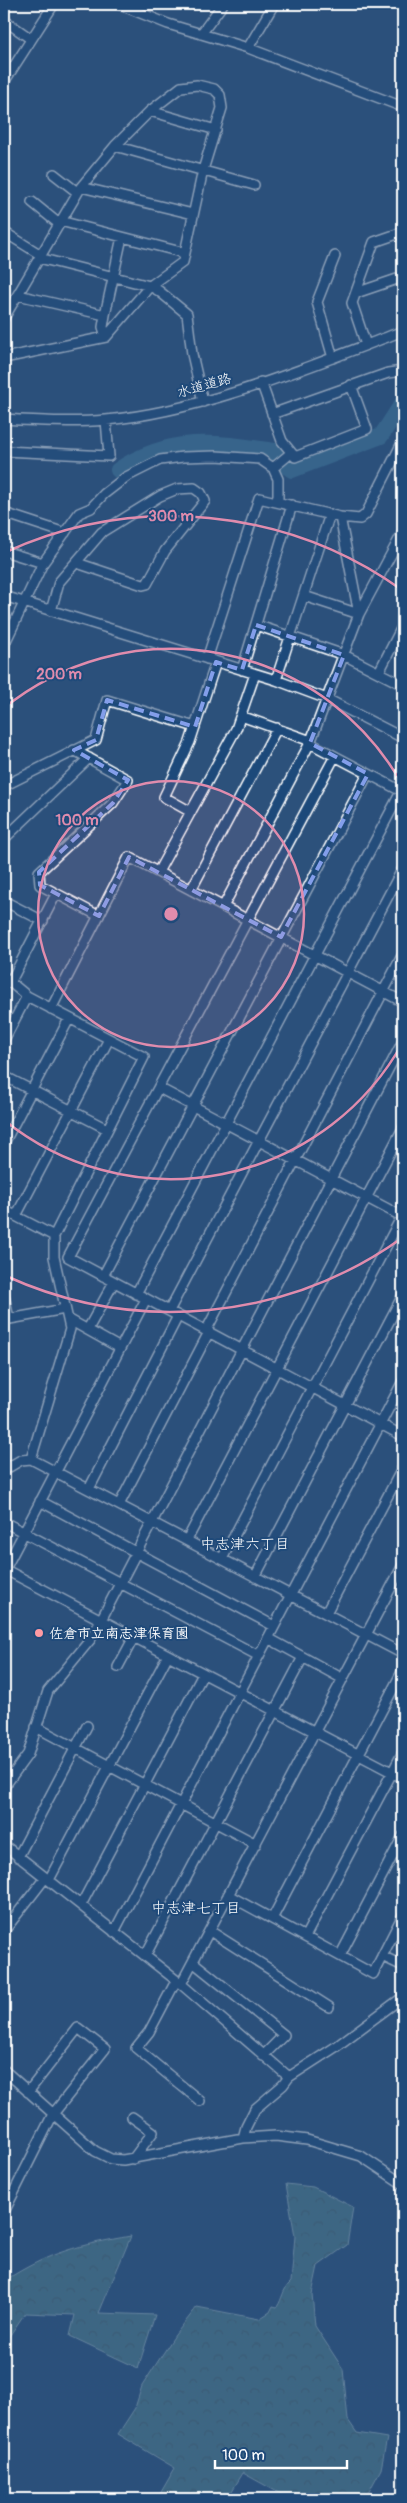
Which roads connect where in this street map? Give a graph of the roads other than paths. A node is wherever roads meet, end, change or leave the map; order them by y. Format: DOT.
graph roads {
  1 [pos="54,4"];
  2 [pos="118,4"];
  3 [pos="223,4"];
  4 [pos="274,4"];
  5 [pos="134,7"];
  6 [pos="4,20"];
  7 [pos="201,34"];
  8 [pos="31,39"];
  9 [pos="248,48"];
  10 [pos="4,82"];
  11 [pos="403,107"];
  12 [pos="150,112"];
  13 [pos="216,130"];
  14 [pos="116,146"];
  15 [pos="203,170"];
  16 [pos="54,174"];
  17 [pos="254,185"];
  18 [pos="79,190"];
  19 [pos="32,202"];
  20 [pos="193,214"];
  21 [pos="59,223"];
  22 [pos="4,232"];
  23 [pos="403,232"];
  24 [pos="122,237"];
  25 [pos="185,253"];
  26 [pos="335,256"];
  27 [pos="40,257"];
  28 [pos="114,277"];
  29 [pos="403,277"];
  30 [pos="150,286"];
  31 [pos="356,293"];
  32 [pos="18,295"];
  33 [pos="105,315"];
  34 [pos="4,318"];
  35 [pos="403,331"];
  36 [pos="106,337"];
  37 [pos="366,346"];
  38 [pos="4,358"];
  39 [pos="333,358"];
  40 [pos="403,371"];
  41 [pos="261,382"];
  42 [pos="351,386"];
  43 [pos="203,402"];
  44 [pos="272,414"];
  45 [pos="4,419"];
  46 [pos="106,420"];
  47 [pos="403,441"];
  48 [pos="4,451"];
  49 [pos="291,453"];
  50 [pos="273,468"];
  51 [pos="278,501"];
  52 [pos="292,505"];
  53 [pos="4,513"];
  54 [pos="330,514"];
  55 [pos="340,517"];
  56 [pos="403,532"];
  57 [pos="65,533"];
  58 [pos="4,551"];
  59 [pos="43,563"];
  60 [pos="77,563"];
  61 [pos="4,596"];
  62 [pos="304,596"];
  63 [pos="23,602"];
  64 [pos="51,611"];
  65 [pos="360,614"];
  66 [pos="256,625"];
  67 [pos="403,625"];
  68 [pos="7,626"];
  69 [pos="291,637"];
  70 [pos="4,646"];
  71 [pos="344,654"];
  72 [pos="207,659"];
  73 [pos="216,662"];
  74 [pos="242,670"];
  75 [pos="379,672"];
  76 [pos="255,674"];
  77 [pos="276,680"];
  78 [pos="403,685"];
  79 [pos="327,699"];
  80 [pos="241,716"];
  81 [pos="195,727"];
  82 [pos="277,728"];
  83 [pos="403,738"];
  84 [pos="310,742"];
  85 [pos="74,750"];
  86 [pos="334,756"];
  87 [pos="89,758"];
  88 [pos="368,774"];
  89 [pos="4,786"];
  90 [pos="403,790"];
  91 [pos="191,812"];
  92 [pos="4,838"];
  93 [pos="403,868"];
  94 [pos="158,872"];
  95 [pos="191,890"];
  96 [pos="56,894"];
  97 [pos="4,901"];
  98 [pos="223,907"];
  99 [pos="99,916"];
  100 [pos="248,920"];
  101 [pos="43,921"];
  102 [pos="281,937"];
  103 [pos="403,954"];
  104 [pos="316,956"];
  105 [pos="348,973"];
  106 [pos="7,980"];
  107 [pos="383,991"];
  108 [pos="27,996"];
  109 [pos="403,1002"];
  110 [pos="51,1009"];
  111 [pos="69,1019"];
  112 [pos="109,1039"];
  113 [pos="4,1040"];
  114 [pos="403,1041"];
  115 [pos="4,1076"];
  116 [pos="159,1088"];
  117 [pos="32,1091"];
  118 [pos="193,1106"];
  119 [pos="72,1112"];
  120 [pos="226,1123"];
  121 [pos="403,1128"];
  122 [pos="107,1129"];
  123 [pos="260,1141"];
  124 [pos="4,1143"];
  125 [pos="296,1160"];
  126 [pos="331,1179"];
  127 [pos="368,1198"];
  128 [pos="4,1210"];
  129 [pos="403,1214"];
  130 [pos="16,1216"];
  131 [pos="54,1236"];
  132 [pos="103,1276"];
  133 [pos="114,1282"];
  134 [pos="4,1294"];
  135 [pos="136,1294"];
  136 [pos="403,1295"];
  137 [pos="146,1298"];
  138 [pos="65,1309"];
  139 [pos="169,1311"];
  140 [pos="178,1316"];
  141 [pos="6,1319"];
  142 [pos="68,1319"];
  143 [pos="88,1330"];
  144 [pos="208,1332"];
  145 [pos="120,1348"];
  146 [pos="241,1349"];
  147 [pos="278,1369"];
  148 [pos="403,1381"];
  149 [pos="313,1388"];
  150 [pos="346,1405"];
  151 [pos="381,1424"];
  152 [pos="403,1436"];
  153 [pos="31,1459"];
  154 [pos="403,1467"];
  155 [pos="4,1470"];
  156 [pos="55,1471"];
  157 [pos="89,1489"];
  158 [pos="40,1501"];
  159 [pos="119,1505"];
  160 [pos="4,1522"];
  161 [pos="151,1522"];
  162 [pos="23,1533"];
  163 [pos="187,1540"];
  164 [pos="136,1552"];
  165 [pos="222,1559"];
  166 [pos="403,1566"];
  167 [pos="4,1569"];
  168 [pos="255,1577"];
  169 [pos="119,1584"];
  170 [pos="291,1595"];
  171 [pos="326,1614"];
  172 [pos="101,1620"];
  173 [pos="274,1626"];
  174 [pos="366,1635"];
  175 [pos="134,1638"];
  176 [pos="268,1638"];
  177 [pos="403,1654"];
  178 [pos="168,1655"];
  179 [pos="259,1656"];
  180 [pos="303,1657"];
  181 [pos="118,1667"];
  182 [pos="403,1670"];
  183 [pos="203,1674"];
  184 [pos="343,1679"];
  185 [pos="239,1693"];
  186 [pos="274,1711"];
  187 [pos="87,1726"];
  188 [pos="36,1727"];
  189 [pos="316,1732"];
  190 [pos="75,1748"];
  191 [pos="403,1752"];
  192 [pos="359,1755"];
  193 [pos="109,1766"];
  194 [pos="392,1772"];
  195 [pos="403,1778"];
  196 [pos="145,1784"];
  197 [pos="4,1787"];
  198 [pos="181,1803"];
  199 [pos="215,1822"];
  200 [pos="403,1836"];
  201 [pos="256,1844"];
  202 [pos="4,1845"];
  203 [pos="18,1856"];
  204 [pos="47,1879"];
  205 [pos="228,1895"];
  206 [pos="80,1906"];
  207 [pos="403,1915"];
  208 [pos="272,1919"];
  209 [pos="4,1931"];
  210 [pos="210,1931"];
  211 [pos="114,1932"];
  212 [pos="305,1937"];
  213 [pos="145,1956"];
  214 [pos="340,1956"];
  215 [pos="382,1956"];
  216 [pos="193,1962"];
  217 [pos="403,1966"];
  218 [pos="179,1982"];
  219 [pos="403,1996"];
  220 [pos="329,2007"];
  221 [pos="263,2056"];
  222 [pos="4,2070"];
  223 [pos="289,2077"];
  224 [pos="28,2092"];
  225 [pos="200,2101"];
  226 [pos="53,2114"];
  227 [pos="132,2117"];
  228 [pos="243,2138"];
  229 [pos="133,2158"];
  230 [pos="403,2184"];
  231 [pos="4,2212"];
  1 -- 8 [label="street"];
  2 -- 5 [label="street"];
  3 -- 7 [label="street"];
  4 -- 9 [label="street"];
  5 -- 7 [label="street"];
  6 -- 8 [label="street"];
  7 -- 9 [label="street"];
  8 -- 10 [label="street"];
  9 -- 11 [label="street"];
  12 -- 13 [label="street"];
  12 -- 13 [label="street"];
  12 -- 14 [label="street"];
  13 -- 15 [label="street"];
  14 -- 15 [label="street"];
  14 -- 18 [label="street"];
  15 -- 17 [label="street"];
  15 -- 20 [label="street"];
  16 -- 18 [label="street"];
  18 -- 20 [label="street"];
  18 -- 21 [label="street"];
  19 -- 21 [label="street"];
  20 -- 25 [label="street"];
  21 -- 24 [label="street"];
  21 -- 27 [label="street"];
  22 -- 27 [label="street"];
  23 -- 31 [label="street"];
  24 -- 25 [label="street"];
  24 -- 28 [label="street"];
  25 -- 30 [label="street"];
  26 -- 39 [label="street"];
  27 -- 28 [label="street"];
  27 -- 32 [label="street"];
  28 -- 30 [label="street"];
  28 -- 33 [label="street"];
  29 -- 31 [label="street"];
  30 -- 36 [label="street"];
  30 -- 43 [label="street"];
  31 -- 37 [label="street"];
  32 -- 33 [label="street"];
  32 -- 34 [label="street"];
  33 -- 36 [label="street"];
  35 -- 37 [label="street, 水道道路"];
  36 -- 38 [label="street"];
  37 -- 39 [label="street, 水道道路"];
  39 -- 41 [label="street, 水道道路"];
  40 -- 42 [label="street"];
  41 -- 43 [label="street, 水道道路"];
  41 -- 44 [label="street"];
  42 -- 44 [label="street"];
  42 -- 49 [label="street"];
  43 -- 46 [label="street, 水道道路"];
  44 -- 49 [label="street"];
  45 -- 46 [label="street, 水道道路"];
  46 -- 48 [label="street"];
  47 -- 55 [label="street"];
  49 -- 50 [label="street"];
  50 -- 51 [label="street"];
  50 -- 57 [label="street"];
  51 -- 52 [label="street"];
  51 -- 72 [label="street"];
  52 -- 54 [label="street"];
  52 -- 66 [label="street"];
  53 -- 57 [label="street"];
  54 -- 55 [label="street"];
  54 -- 62 [label="street"];
  55 -- 65 [label="street"];
  56 -- 65 [label="street"];
  57 -- 59 [label="street"];
  58 -- 59 [label="street"];
  59 -- 63 [label="street"];
  60 -- 60 [label="street"];
  60 -- 64 [label="street"];
  61 -- 63 [label="street"];
  62 -- 65 [label="street"];
  62 -- 69 [label="street"];
  63 -- 64 [label="street"];
  63 -- 68 [label="street"];
  64 -- 72 [label="street"];
  65 -- 71 [label="street"];
  66 -- 69 [label="street"];
  66 -- 74 [label="street"];
  67 -- 75 [label="street"];
  68 -- 70 [label="street"];
  69 -- 71 [label="street"];
  69 -- 77 [label="street"];
  71 -- 75 [label="street"];
  71 -- 79 [label="street"];
  72 -- 73 [label="street"];
  73 -- 74 [label="street"];
  73 -- 81 [label="street"];
  74 -- 76 [label="street"];
  75 -- 78 [label="street"];
  76 -- 77 [label="street"];
  76 -- 80 [label="street"];
  77 -- 79 [label="street"];
  79 -- 83 [label="street"];
  79 -- 84 [label="street"];
  80 -- 82 [label="street"];
  80 -- 91 [label="street"];
  81 -- 85 [label="street"];
  81 -- 91 [label="street"];
  82 -- 84 [label="street"];
  82 -- 95 [label="street"];
  84 -- 86 [label="street"];
  84 -- 98 [label="street"];
  85 -- 87 [label="street"];
  85 -- 89 [label="street"];
  86 -- 88 [label="street"];
  86 -- 100 [label="street"];
  87 -- 92 [label="street"];
  87 -- 96 [label="street"];
  88 -- 90 [label="street"];
  88 -- 102 [label="street"];
  90 -- 104 [label="street"];
  91 -- 94 [label="street"];
  93 -- 105 [label="street"];
  94 -- 95 [label="street"];
  94 -- 99 [label="street"];
  95 -- 98 [label="street"];
  96 -- 99 [label="street"];
  96 -- 101 [label="street"];
  97 -- 101 [label="street"];
  98 -- 100 [label="street"];
  99 -- 110 [label="street"];
  100 -- 102 [label="street"];
  100 -- 116 [label="street"];
  101 -- 106 [label="street"];
  102 -- 104 [label="street"];
  102 -- 118 [label="street"];
  103 -- 107 [label="street"];
  104 -- 105 [label="street"];
  104 -- 120 [label="street"];
  105 -- 107 [label="street"];
  105 -- 123 [label="street"];
  106 -- 108 [label="street"];
  107 -- 109 [label="street"];
  107 -- 125 [label="street"];
  108 -- 110 [label="street"];
  108 -- 113 [label="street"];
  110 -- 111 [label="street"];
  111 -- 112 [label="street"];
  111 -- 117 [label="street"];
  112 -- 119 [label="street"];
  112 -- 122 [label="street"];
  114 -- 126 [label="street"];
  115 -- 117 [label="street"];
  116 -- 118 [label="street"];
  116 -- 132 [label="street"];
  117 -- 119 [label="street"];
  117 -- 124 [label="street"];
  118 -- 120 [label="street"];
  118 -- 132 [label="street"];
  119 -- 122 [label="street"];
  119 -- 130 [label="street"];
  120 -- 123 [label="street"];
  120 -- 135 [label="street"];
  121 -- 127 [label="street"];
  122 -- 131 [label="street"];
  123 -- 125 [label="street"];
  123 -- 139 [label="street"];
  125 -- 126 [label="street"];
  125 -- 144 [label="street"];
  126 -- 127 [label="street"];
  126 -- 146 [label="street"];
  127 -- 129 [label="street"];
  127 -- 147 [label="street"];
  128 -- 130 [label="street"];
  129 -- 149 [label="street"];
  130 -- 131 [label="street"];
  131 -- 138 [label="street"];
  132 -- 133 [label="street"];
  133 -- 135 [label="street"];
  133 -- 143 [label="street"];
  134 -- 141 [label="street"];
  135 -- 137 [label="street"];
  136 -- 150 [label="street"];
  137 -- 139 [label="street"];
  137 -- 145 [label="street"];
  138 -- 141 [label="street"];
  138 -- 142 [label="street"];
  139 -- 140 [label="street"];
  140 -- 144 [label="street"];
  140 -- 157 [label="street"];
  142 -- 143 [label="street"];
  142 -- 153 [label="street"];
  143 -- 145 [label="street"];
  144 -- 146 [label="street"];
  144 -- 159 [label="street"];
  145 -- 156 [label="street"];
  146 -- 147 [label="street"];
  146 -- 161 [label="street"];
  147 -- 149 [label="street"];
  147 -- 163 [label="street"];
  148 -- 151 [label="street"];
  149 -- 150 [label="street"];
  149 -- 165 [label="street"];
  150 -- 151 [label="street"];
  150 -- 168 [label="street"];
  151 -- 152 [label="street"];
  151 -- 170 [label="street"];
  153 -- 155 [label="street"];
  153 -- 156 [label="street"];
  154 -- 171 [label="street"];
  156 -- 157 [label="street"];
  156 -- 158 [label="street"];
  157 -- 159 [label="street"];
  158 -- 162 [label="street"];
  158 -- 164 [label="street"];
  159 -- 161 [label="street"];
  160 -- 162 [label="street"];
  161 -- 163 [label="street"];
  161 -- 164 [label="street"];
  162 -- 167 [label="street"];
  162 -- 169 [label="street"];
  163 -- 165 [label="street"];
  164 -- 169 [label="street"];
  164 -- 173 [label="street"];
  165 -- 168 [label="street"];
  166 -- 174 [label="street"];
  167 -- 172 [label="street"];
  168 -- 170 [label="street"];
  169 -- 172 [label="street"];
  169 -- 179 [label="street"];
  170 -- 171 [label="street"];
  170 -- 173 [label="street"];
  171 -- 174 [label="street"];
  172 -- 175 [label="street"];
  172 -- 188 [label="street"];
  173 -- 176 [label="street"];
  174 -- 177 [label="street"];
  174 -- 184 [label="street"];
  175 -- 178 [label="street"];
  175 -- 181 [label="street"];
  176 -- 179 [label="street"];
  176 -- 180 [label="street"];
  178 -- 183 [label="street"];
  178 -- 193 [label="street"];
  179 -- 185 [label="street"];
  180 -- 184 [label="street"];
  180 -- 186 [label="street"];
  182 -- 192 [label="street"];
  183 -- 185 [label="street"];
  183 -- 196 [label="street"];
  184 -- 189 [label="street"];
  185 -- 186 [label="street"];
  185 -- 198 [label="street"];
  186 -- 189 [label="street"];
  186 -- 199 [label="street"];
  187 -- 190 [label="street"];
  188 -- 190 [label="street"];
  188 -- 197 [label="street"];
  189 -- 192 [label="street"];
  189 -- 201 [label="street"];
  190 -- 193 [label="street"];
  190 -- 203 [label="street"];
  191 -- 194 [label="street"];
  192 -- 194 [label="street"];
  192 -- 208 [label="street"];
  193 -- 196 [label="street"];
  193 -- 204 [label="street"];
  194 -- 195 [label="street"];
  194 -- 212 [label="street"];
  196 -- 198 [label="street"];
  196 -- 206 [label="street"];
  198 -- 199 [label="street"];
  198 -- 211 [label="street"];
  199 -- 201 [label="street"];
  199 -- 213 [label="street"];
  200 -- 214 [label="street"];
  201 -- 205 [label="street"];
  202 -- 203 [label="street"];
  203 -- 204 [label="street"];
  204 -- 206 [label="street"];
  204 -- 209 [label="street"];
  205 -- 208 [label="street"];
  205 -- 210 [label="street"];
  206 -- 211 [label="street"];
  207 -- 215 [label="street"];
  208 -- 212 [label="street"];
  210 -- 216 [label="street"];
  210 -- 220 [label="street"];
  211 -- 213 [label="street"];
  212 -- 214 [label="street"];
  213 -- 218 [label="street"];
  214 -- 215 [label="street"];
  215 -- 217 [label="street"];
  216 -- 218 [label="street"];
  216 -- 221 [label="street"];
  218 -- 221 [label="street"];
  218 -- 225 [label="street"];
  219 -- 223 [label="street"];
  221 -- 223 [label="street"];
  222 -- 224 [label="street"];
  223 -- 228 [label="street"];
  224 -- 226 [label="street"];
  224 -- 226 [label="street"];
  226 -- 229 [label="street"];
  226 -- 231 [label="street"];
  227 -- 229 [label="street"];
  228 -- 229 [label="street"];
  228 -- 230 [label="street"];
}
